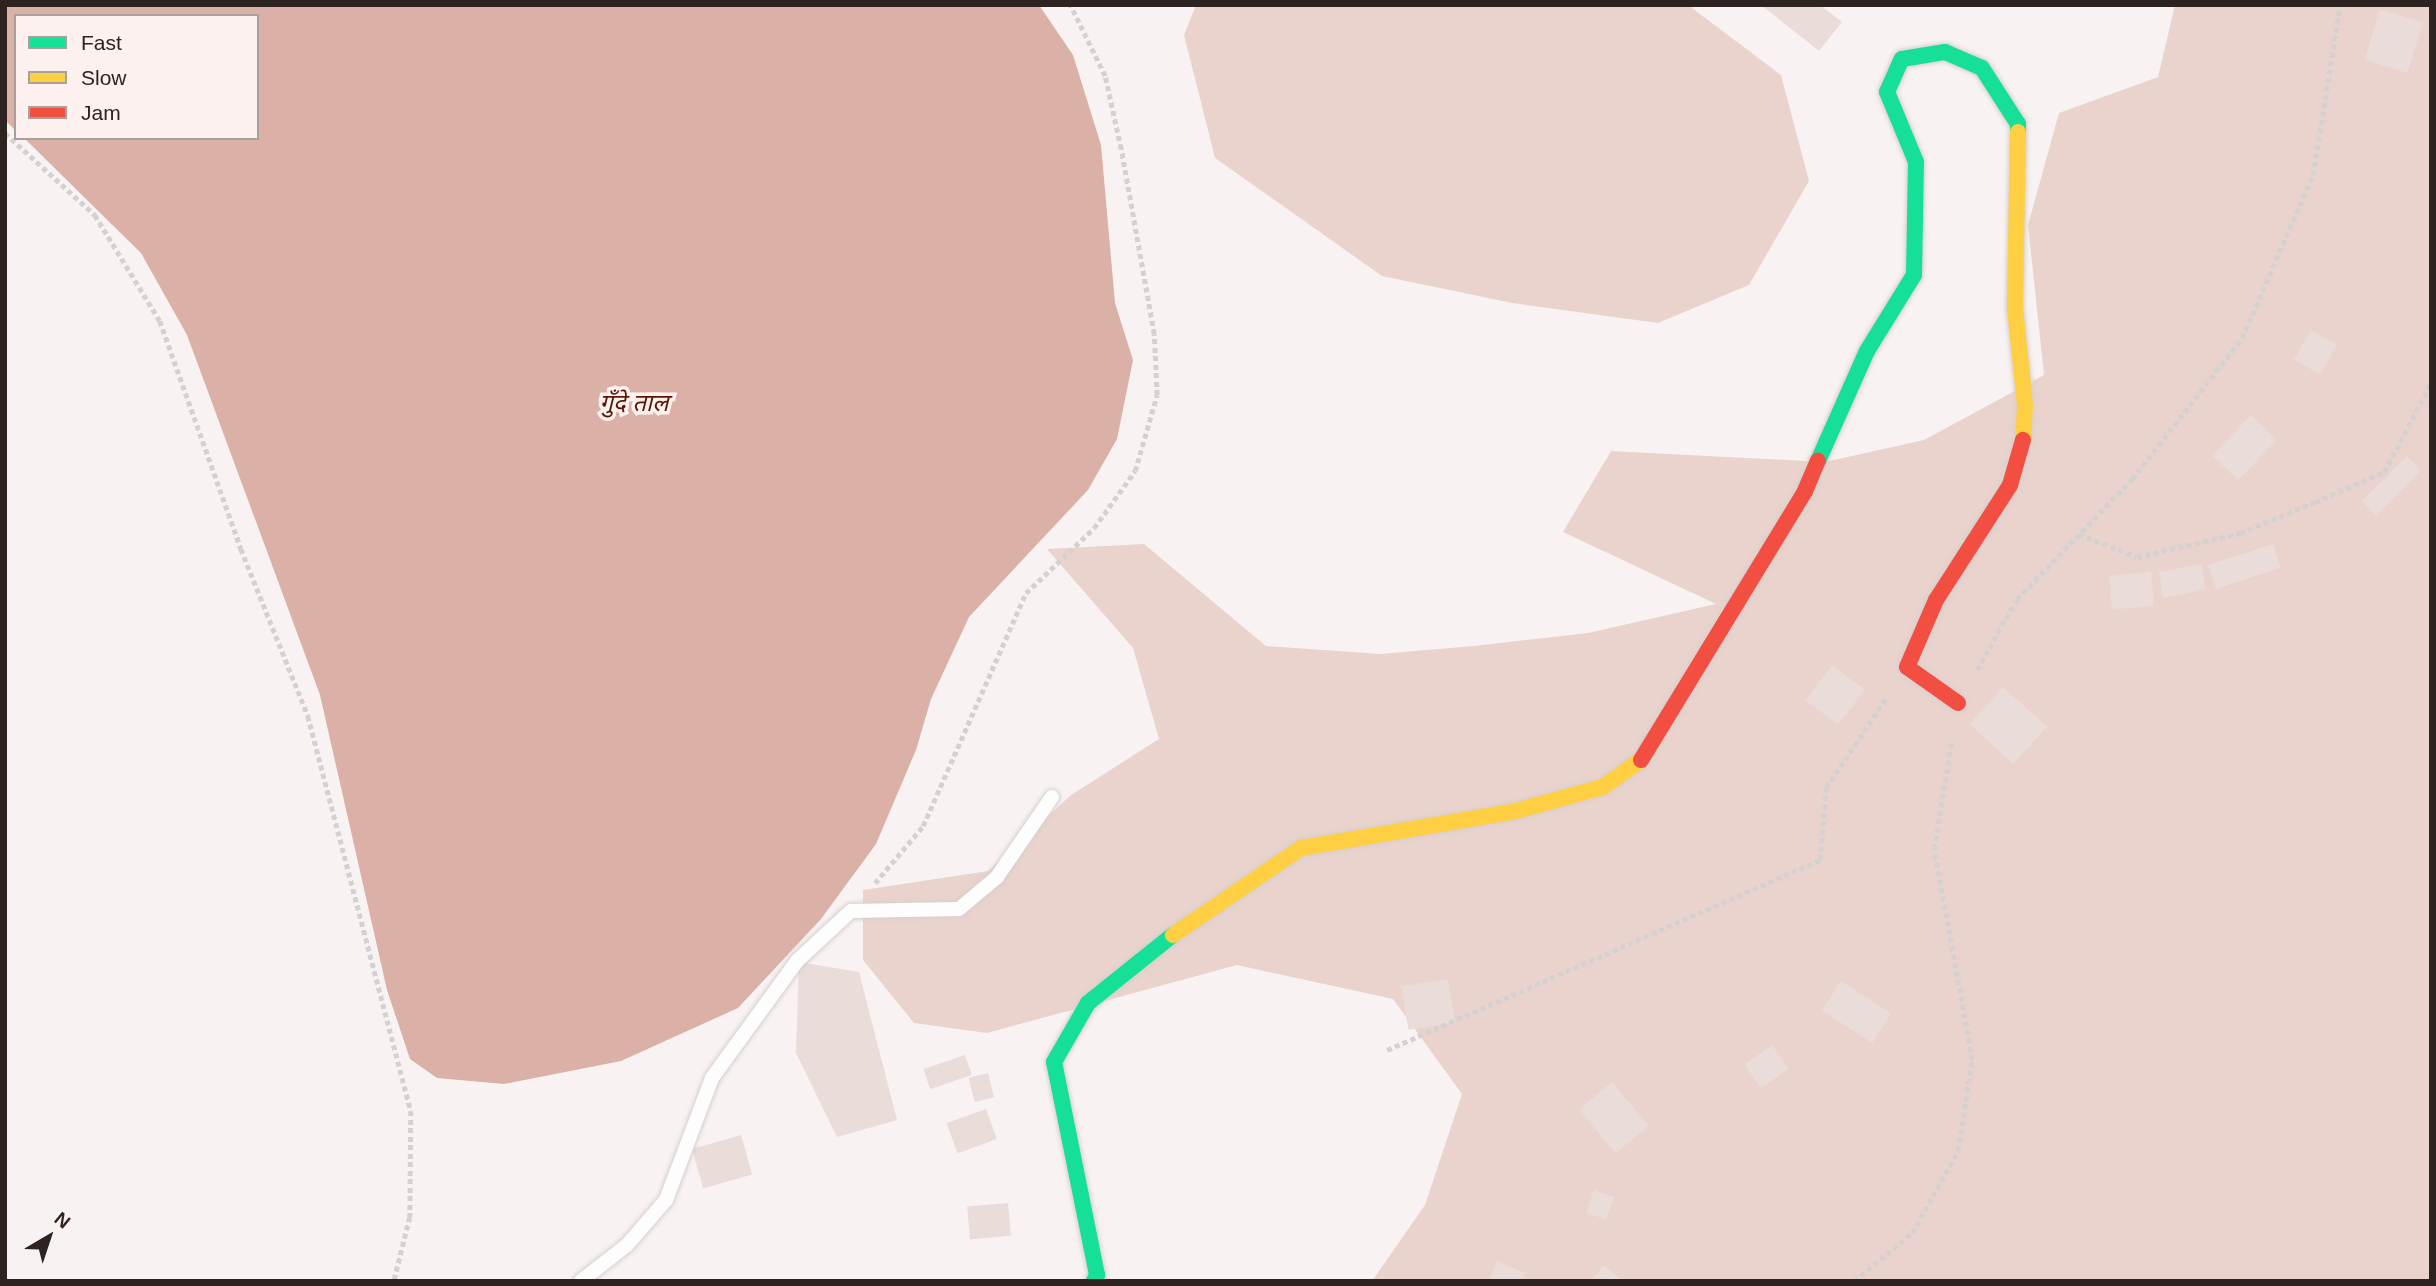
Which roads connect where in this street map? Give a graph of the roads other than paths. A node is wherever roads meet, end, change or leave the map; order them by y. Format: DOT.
graph roads {
  1 [pos="1958,703"];
  2 [pos="1052,797"];
  3 [pos="581,1281"];
  4 [pos="1094,1281"];
  1 -- 4 [label="street"];
  2 -- 3 [label="lane"];
}
